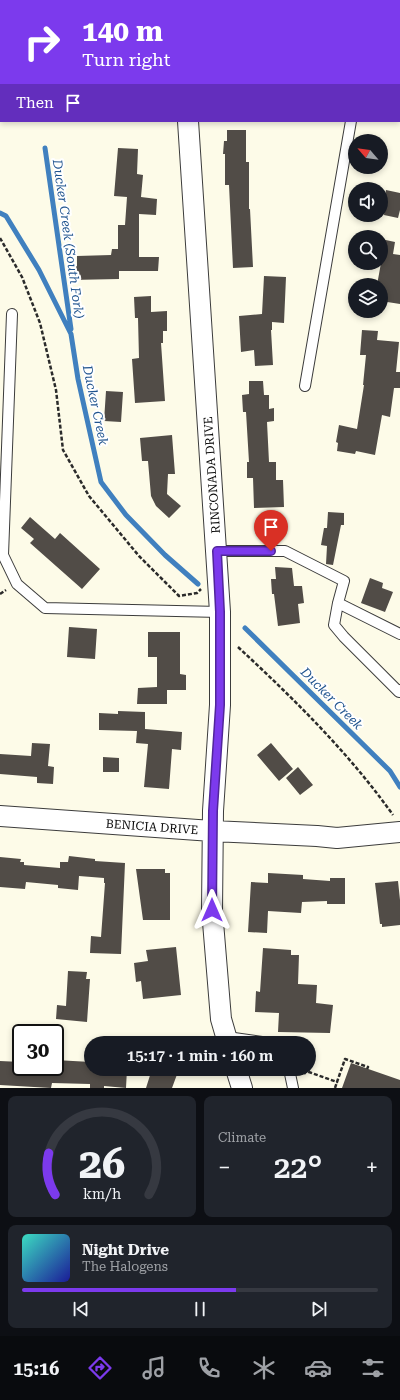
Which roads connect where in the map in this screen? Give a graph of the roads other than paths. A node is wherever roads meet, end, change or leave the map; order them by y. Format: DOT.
graph roads {
  1 [pos="188,122"];
  2 [pos="351,122"];
  3 [pos="12,314"];
  4 [pos="305,386"];
  5 [pos="217,551"];
  6 [pos="338,603"];
  7 [pos="220,612"];
  8 [pos="400,634"];
  9 [pos="400,690"];
  10 [pos="0,816"];
  11 [pos="398,826"];
  12 [pos="212,831"];
  13 [pos="227,1036"];
  14 [pos="238,1076"];
  15 [pos="290,1076"];
  16 [pos="242,1088"];
  17 [pos="293,1088"];
  1 -- 5 [label="street, RINCONADA DRIVE"];
  2 -- 4 [label="lane"];
  3 -- 7 [label="lane"];
  5 -- 6 [label="lane"];
  5 -- 7 [label="street, RINCONADA DRIVE"];
  6 -- 8 [label="lane"];
  6 -- 9 [label="lane"];
  7 -- 12 [label="street, RINCONADA DRIVE"];
  10 -- 12 [label="street, BENICIA DRIVE"];
  11 -- 12 [label="street, BENICIA DRIVE"];
  12 -- 13 [label="street, RINCONADA DRIVE"];
  14 -- 16 [label="street"];
  15 -- 17 [label="lane"];
}
